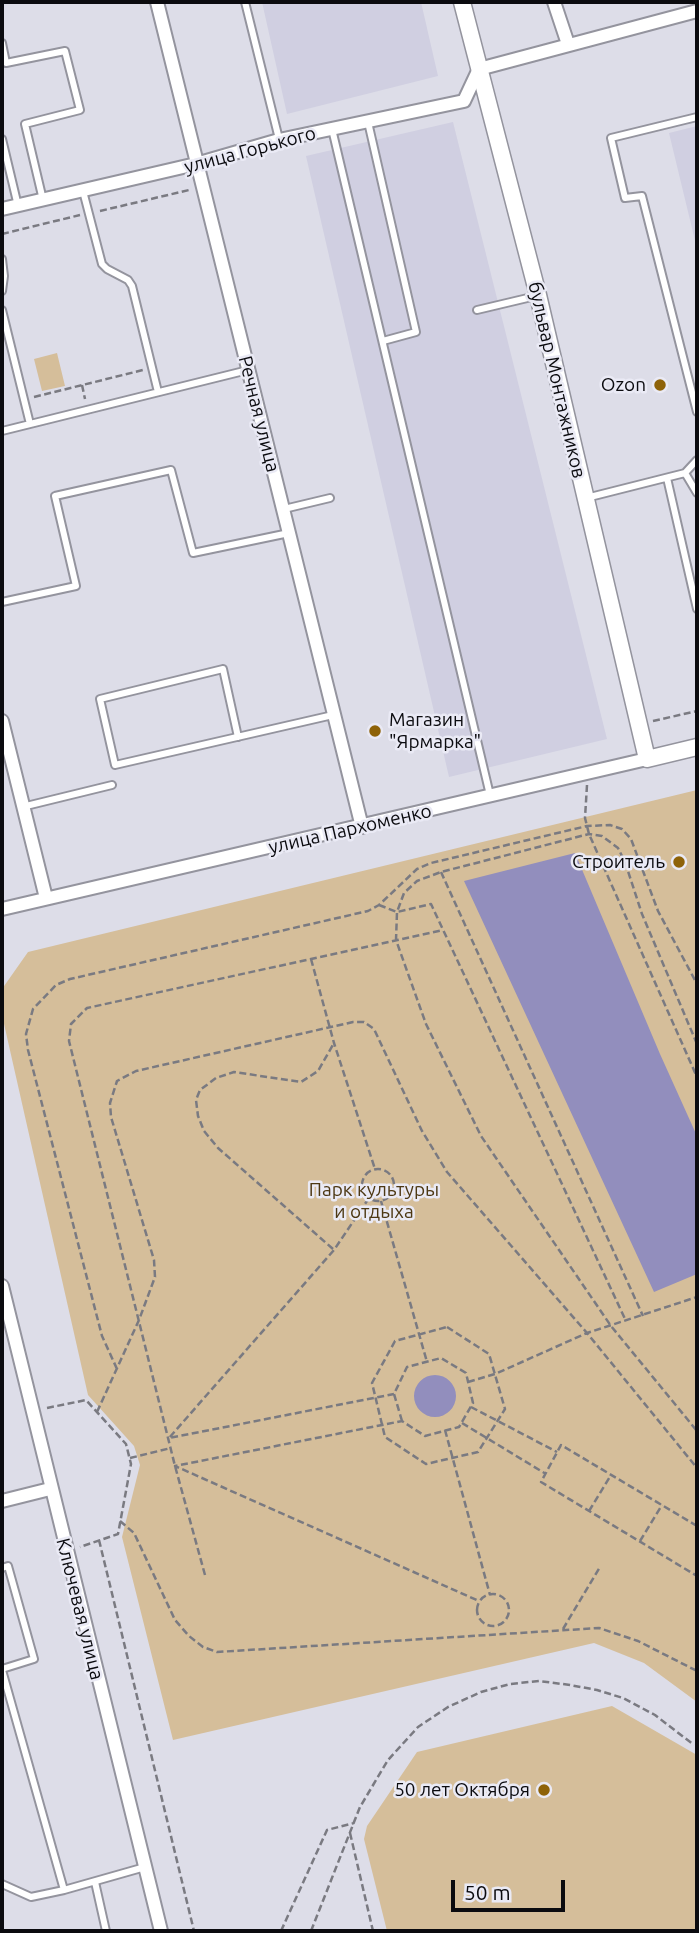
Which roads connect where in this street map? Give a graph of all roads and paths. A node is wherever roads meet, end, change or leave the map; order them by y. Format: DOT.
graph roads {
  1 [pos="157,2"];
  2 [pos="245,2"];
  3 [pos="462,2"];
  4 [pos="554,2"];
  5 [pos="697,11"];
  6 [pos="2,43"];
  7 [pos="568,44"];
  8 [pos="479,69"];
  9 [pos="697,117"];
  10 [pos="368,121"];
  11 [pos="332,128"];
  12 [pos="2,139"];
  13 [pos="279,140"];
  14 [pos="196,164"];
  15 [pos="202,187"];
  16 [pos="83,191"];
  17 [pos="43,200"];
  18 [pos="18,206"];
  19 [pos="2,209"];
  20 [pos="89,214"];
  21 [pos="2,234"];
  22 [pos="2,258"];
  23 [pos="2,291"];
  24 [pos="538,295"];
  25 [pos="2,310"];
  26 [pos="477,310"];
  27 [pos="383,341"];
  28 [pos="152,368"];
  29 [pos="248,370"];
  30 [pos="82,385"];
  31 [pos="158,392"];
  32 [pos="24,399"];
  33 [pos="88,410"];
  34 [pos="697,412"];
  35 [pos="30,424"];
  36 [pos="2,431"];
  37 [pos="697,460"];
  38 [pos="685,473"];
  39 [pos="667,478"];
  40 [pos="697,493"];
  41 [pos="330,498"];
  42 [pos="585,498"];
  43 [pos="283,509"];
  44 [pos="289,533"];
  45 [pos="2,602"];
  46 [pos="697,609"];
  47 [pos="697,711"];
  48 [pos="334,714"];
  49 [pos="2,721"];
  50 [pos="639,724"];
  51 [pos="237,737"];
  52 [pos="697,747"];
  53 [pos="647,760"];
  54 [pos="588,774"];
  55 [pos="112,785"];
  56 [pos="490,797"];
  57 [pos="22,807"];
  58 [pos="587,826"];
  59 [pos="362,827"];
  60 [pos="589,834"];
  61 [pos="441,872"];
  62 [pos="46,898"];
  63 [pos="379,905"];
  64 [pos="2,909"];
  65 [pos="397,912"];
  66 [pos="443,930"];
  67 [pos="396,940"];
  68 [pos="311,959"];
  69 [pos="697,984"];
  70 [pos="330,1027"];
  71 [pos="334,1043"];
  72 [pos="697,1044"];
  73 [pos="697,1077"];
  74 [pos="375,1169"];
  75 [pos="369,1198"];
  76 [pos="381,1201"];
  77 [pos="334,1250"];
  78 [pos="2,1286"];
  79 [pos="697,1297"];
  80 [pos="4,1308"];
  81 [pos="643,1316"];
  82 [pos="139,1320"];
  83 [pos="626,1321"];
  84 [pos="611,1326"];
  85 [pos="587,1333"];
  86 [pos="419,1335"];
  87 [pos="427,1362"];
  88 [pos="117,1369"];
  89 [pos="495,1374"];
  90 [pos="468,1382"];
  91 [pos="394,1394"];
  92 [pos="376,1398"];
  93 [pos="471,1407"];
  94 [pos="40,1410"];
  95 [pos="97,1412"];
  96 [pos="402,1421"];
  97 [pos="497,1422"];
  98 [pos="461,1423"];
  99 [pos="382,1426"];
  100 [pos="445,1430"];
  101 [pos="697,1431"];
  102 [pos="169,1438"];
  103 [pos="487,1439"];
  104 [pos="171,1448"];
  105 [pos="557,1452"];
  106 [pos="130,1458"];
  107 [pos="453,1458"];
  108 [pos="175,1466"];
  109 [pos="697,1468"];
  110 [pos="546,1474"];
  111 [pos="611,1475"];
  112 [pos="50,1489"];
  113 [pos="2,1501"];
  114 [pos="662,1505"];
  115 [pos="589,1511"];
  116 [pos="120,1521"];
  117 [pos="697,1526"];
  118 [pos="99,1541"];
  119 [pos="640,1541"];
  120 [pos="74,1549"];
  121 [pos="600,1567"];
  122 [pos="2,1568"];
  123 [pos="205,1575"];
  124 [pos="697,1576"];
  125 [pos="490,1595"];
  126 [pos="479,1601"];
  127 [pos="563,1629"];
  128 [pos="2,1669"];
  129 [pos="697,1671"];
  130 [pos="694,1745"];
  131 [pos="354,1823"];
  132 [pos="350,1833"];
  133 [pos="145,1867"];
  134 [pos="95,1882"];
  135 [pos="2,1884"];
  136 [pos="64,1890"];
  137 [pos="106,1931"];
  138 [pos="161,1931"];
  139 [pos="194,1931"];
  140 [pos="281,1931"];
  141 [pos="311,1931"];
  142 [pos="373,1931"];
  1 -- 14 [label="street, Речная улица"];
  2 -- 13 [label="lane"];
  3 -- 8 [label="street, бульвар Монтажников"];
  4 -- 7 [label="street"];
  5 -- 7 [label="street"];
  6 -- 17 [label="lane"];
  7 -- 8 [label="street"];
  8 -- 10 [label="street, улица Горького"];
  8 -- 24 [label="street, бульвар Монтажников"];
  9 -- 34 [label="lane"];
  10 -- 11 [label="street, улица Горького"];
  10 -- 27 [label="lane"];
  11 -- 13 [label="street, улица Горького"];
  11 -- 27 [label="lane"];
  12 -- 18 [label="lane"];
  13 -- 14 [label="street, улица Горького"];
  14 -- 15 [label="street, Речная улица"];
  14 -- 16 [label="street, улица Горького"];
  15 -- 20 [label="path"];
  15 -- 29 [label="street, Речная улица"];
  16 -- 17 [label="street, улица Горького"];
  16 -- 20 [label="lane"];
  17 -- 18 [label="street, улица Горького"];
  18 -- 19 [label="street, улица Горького"];
  20 -- 21 [label="path"];
  20 -- 28 [label="lane"];
  22 -- 23 [label="lane"];
  24 -- 26 [label="lane"];
  24 -- 42 [label="street, бульвар Монтажников"];
  25 -- 32 [label="lane"];
  27 -- 56 [label="lane"];
  28 -- 30 [label="path"];
  28 -- 31 [label="lane"];
  29 -- 31 [label="lane"];
  29 -- 43 [label="street, Речная улица"];
  30 -- 32 [label="path"];
  30 -- 33 [label="path"];
  31 -- 33 [label="lane"];
  32 -- 35 [label="lane"];
  33 -- 35 [label="lane"];
  35 -- 36 [label="lane"];
  37 -- 38 [label="lane"];
  38 -- 39 [label="lane"];
  38 -- 40 [label="lane"];
  39 -- 42 [label="lane"];
  39 -- 46 [label="lane"];
  41 -- 43 [label="lane"];
  42 -- 50 [label="street, бульвар Монтажников"];
  43 -- 44 [label="street, Речная улица"];
  44 -- 45 [label="lane"];
  44 -- 48 [label="street, Речная улица"];
  47 -- 50 [label="path"];
  48 -- 51 [label="lane"];
  48 -- 59 [label="street, Речная улица"];
  49 -- 57 [label="street"];
  50 -- 53 [label="street, бульвар Монтажников"];
  51 -- 51 [label="lane"];
  52 -- 53 [label="street, улица Пархоменко"];
  53 -- 54 [label="street, улица Пархоменко"];
  54 -- 56 [label="street, улица Пархоменко"];
  54 -- 58 [label="path"];
  55 -- 57 [label="lane"];
  56 -- 59 [label="street, улица Пархоменко"];
  57 -- 62 [label="street"];
  58 -- 60 [label="path"];
  58 -- 63 [label="path"];
  58 -- 69 [label="path"];
  59 -- 62 [label="street, улица Пархоменко"];
  60 -- 61 [label="path"];
  60 -- 72 [label="path"];
  60 -- 73 [label="path"];
  61 -- 65 [label="path"];
  61 -- 81 [label="path"];
  62 -- 64 [label="street, улица Пархоменко"];
  63 -- 65 [label="path"];
  63 -- 88 [label="path"];
  65 -- 66 [label="path"];
  65 -- 67 [label="path"];
  66 -- 67 [label="path"];
  66 -- 83 [label="path"];
  67 -- 68 [label="path"];
  67 -- 84 [label="path"];
  68 -- 70 [label="path"];
  68 -- 82 [label="path"];
  70 -- 71 [label="path"];
  70 -- 82 [label="path"];
  70 -- 85 [label="path"];
  71 -- 74 [label="path"];
  71 -- 77 [label="path"];
  74 -- 75 [label="path"];
  74 -- 76 [label="path"];
  75 -- 76 [label="path"];
  75 -- 77 [label="path"];
  76 -- 86 [label="path"];
  77 -- 102 [label="path"];
  78 -- 80 [label="street, Ключевая улица"];
  79 -- 81 [label="path"];
  80 -- 112 [label="street, Ключевая улица"];
  81 -- 83 [label="path"];
  82 -- 88 [label="path"];
  82 -- 102 [label="path"];
  83 -- 84 [label="path"];
  84 -- 85 [label="path"];
  84 -- 101 [label="path"];
  85 -- 89 [label="path"];
  85 -- 109 [label="path"];
  86 -- 87 [label="path"];
  86 -- 89 [label="path"];
  86 -- 92 [label="path"];
  87 -- 90 [label="path"];
  87 -- 91 [label="path"];
  88 -- 95 [label="path"];
  89 -- 90 [label="path"];
  89 -- 97 [label="path"];
  90 -- 93 [label="path"];
  91 -- 92 [label="path"];
  91 -- 96 [label="path"];
  92 -- 99 [label="path"];
  92 -- 102 [label="path"];
  93 -- 97 [label="path"];
  93 -- 98 [label="path"];
  94 -- 95 [label="path"];
  95 -- 106 [label="path"];
  96 -- 99 [label="path"];
  96 -- 100 [label="path"];
  97 -- 103 [label="path"];
  97 -- 105 [label="path"];
  98 -- 100 [label="path"];
  98 -- 103 [label="path"];
  99 -- 107 [label="path"];
  99 -- 108 [label="path"];
  100 -- 107 [label="path"];
  102 -- 104 [label="path"];
  103 -- 107 [label="path"];
  103 -- 110 [label="path"];
  104 -- 106 [label="path"];
  104 -- 108 [label="path"];
  105 -- 110 [label="path"];
  105 -- 111 [label="path"];
  106 -- 116 [label="path"];
  107 -- 125 [label="path"];
  108 -- 123 [label="path"];
  108 -- 126 [label="path"];
  110 -- 115 [label="path"];
  111 -- 114 [label="path"];
  111 -- 115 [label="path"];
  112 -- 113 [label="street"];
  112 -- 133 [label="street, Ключевая улица"];
  114 -- 117 [label="path"];
  114 -- 119 [label="path"];
  115 -- 119 [label="path"];
  116 -- 118 [label="path"];
  116 -- 127 [label="path"];
  118 -- 120 [label="path"];
  118 -- 139 [label="path"];
  119 -- 124 [label="path"];
  121 -- 127 [label="path"];
  122 -- 128 [label="lane"];
  125 -- 126 [label="path"];
  125 -- 126 [label="path"];
  127 -- 129 [label="path"];
  128 -- 136 [label="lane"];
  130 -- 131 [label="path"];
  131 -- 132 [label="path"];
  131 -- 140 [label="path"];
  132 -- 141 [label="path"];
  132 -- 142 [label="path"];
  133 -- 134 [label="lane"];
  133 -- 138 [label="street, Ключевая улица"];
  134 -- 136 [label="lane"];
  134 -- 137 [label="lane"];
  135 -- 136 [label="lane"];
}
